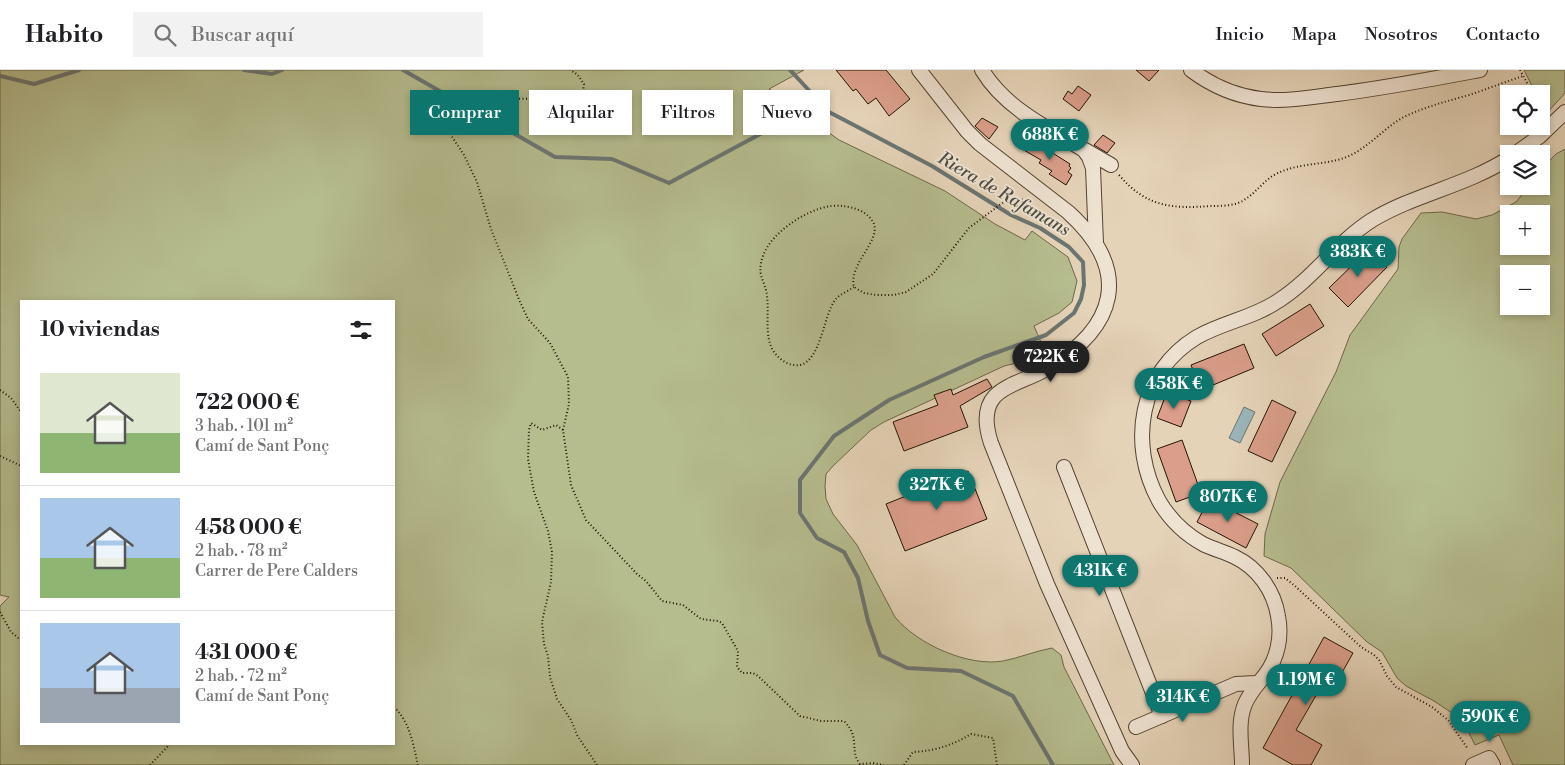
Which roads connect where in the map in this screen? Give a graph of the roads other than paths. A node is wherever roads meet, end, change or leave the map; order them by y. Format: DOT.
graph roads {
  1 [pos="919,70"];
  2 [pos="982,70"];
  3 [pos="1191,70"];
  4 [pos="1480,70"];
  5 [pos="1565,112"];
  6 [pos="1528,145"];
  7 [pos="1084,150"];
  8 [pos="1500,163"];
  9 [pos="1111,165"];
  10 [pos="1096,243"];
  11 [pos="1064,467"];
  12 [pos="1256,683"];
  13 [pos="1218,692"];
  14 [pos="1246,702"];
  15 [pos="1162,716"];
  16 [pos="1136,727"];
  17 [pos="1244,762"];
  18 [pos="1132,765"];
  19 [pos="1473,765"];
  20 [pos="1493,765"];
  1 -- 10 [label="street"];
  2 -- 7 [label="street"];
  3 -- 4 [label="street"];
  5 -- 6 [label="street"];
  7 -- 9 [label="street"];
  7 -- 10 [label="street"];
  8 -- 12 [label="street"];
  10 -- 18 [label="street"];
  11 -- 15 [label="street"];
  12 -- 13 [label="street"];
  12 -- 14 [label="street"];
  13 -- 14 [label="street"];
  13 -- 15 [label="street"];
  14 -- 17 [label="street"];
  15 -- 16 [label="street"];
  19 -- 20 [label="street"];
}
